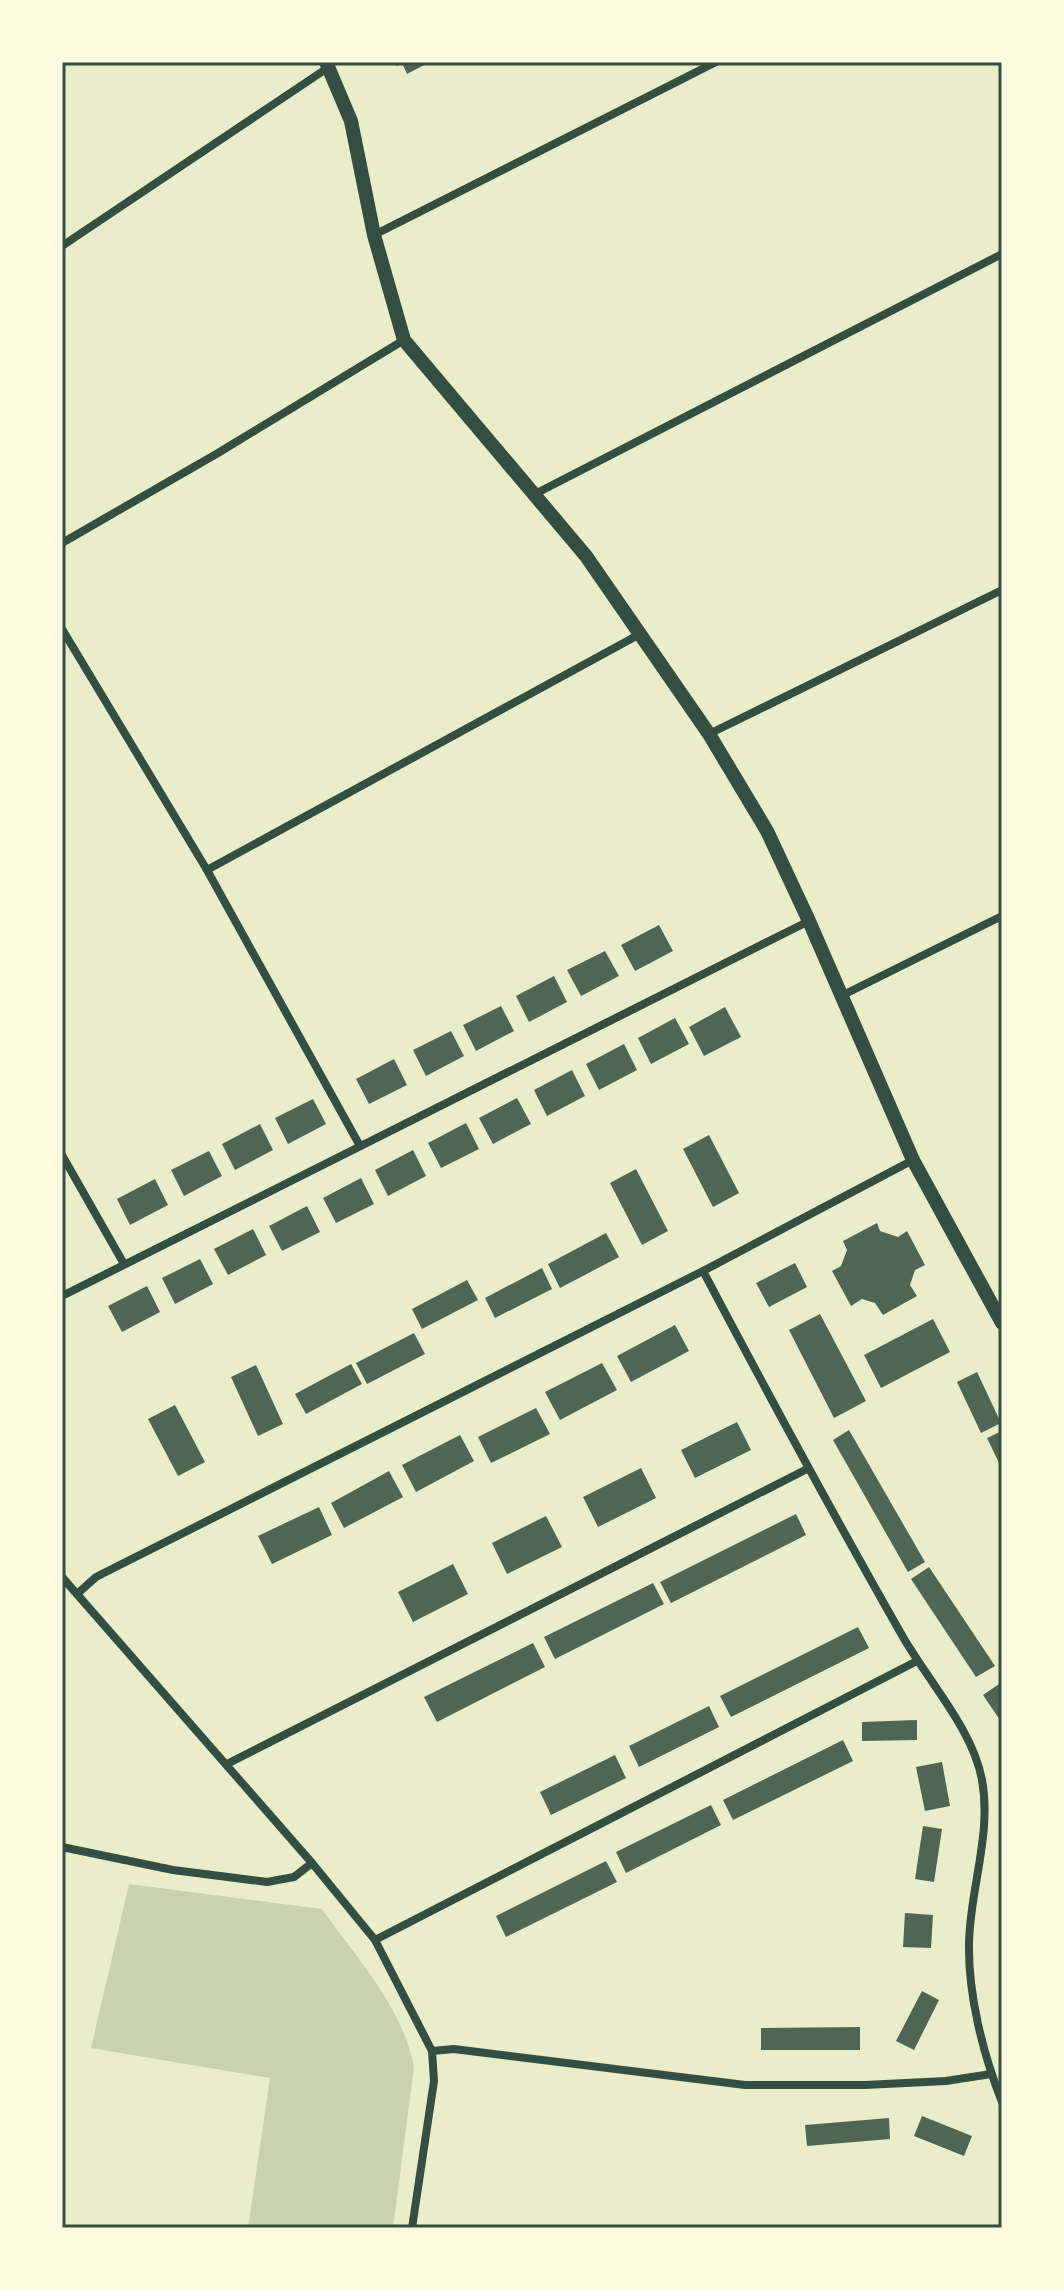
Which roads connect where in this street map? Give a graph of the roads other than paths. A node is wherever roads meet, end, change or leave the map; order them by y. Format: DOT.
graph roads {
  1 [pos="716,62"];
  2 [pos="328,64"];
  3 [pos="374,235"];
  4 [pos="62,246"];
  5 [pos="1002,254"];
  6 [pos="404,340"];
  7 [pos="533,496"];
  8 [pos="62,543"];
  9 [pos="1002,590"];
  10 [pos="62,629"];
  11 [pos="640,634"];
  12 [pos="709,734"];
  13 [pos="207,870"];
  14 [pos="1002,916"];
  15 [pos="809,921"];
  16 [pos="841,996"];
  17 [pos="360,1146"];
  18 [pos="62,1155"];
  19 [pos="913,1160"];
  20 [pos="124,1264"];
  21 [pos="703,1271"];
  22 [pos="62,1296"];
  23 [pos="1002,1323"];
  24 [pos="807,1469"];
  25 [pos="62,1577"];
  26 [pos="77,1594"];
  27 [pos="917,1661"];
  28 [pos="227,1764"];
  29 [pos="62,1847"];
  30 [pos="312,1863"];
  31 [pos="375,1940"];
  32 [pos="432,2051"];
  33 [pos="991,2074"];
  34 [pos="1002,2102"];
  35 [pos="412,2228"];
  1 -- 3 [label="street"];
  2 -- 3 [label="street"];
  2 -- 4 [label="street"];
  3 -- 6 [label="street"];
  5 -- 7 [label="street"];
  6 -- 7 [label="street"];
  6 -- 8 [label="street"];
  7 -- 11 [label="street"];
  9 -- 12 [label="street"];
  10 -- 13 [label="street"];
  11 -- 12 [label="street"];
  11 -- 13 [label="street"];
  12 -- 15 [label="street"];
  13 -- 17 [label="street"];
  14 -- 16 [label="street"];
  15 -- 16 [label="street"];
  15 -- 17 [label="street"];
  16 -- 19 [label="street"];
  17 -- 20 [label="street"];
  18 -- 20 [label="street"];
  19 -- 21 [label="street"];
  19 -- 23 [label="street"];
  20 -- 22 [label="street"];
  21 -- 24 [label="street"];
  21 -- 26 [label="street"];
  24 -- 27 [label="street"];
  24 -- 28 [label="street"];
  25 -- 26 [label="street"];
  26 -- 28 [label="street"];
  27 -- 31 [label="street"];
  27 -- 33 [label="street"];
  28 -- 30 [label="street"];
  29 -- 30 [label="street"];
  30 -- 31 [label="street"];
  31 -- 32 [label="street"];
  32 -- 33 [label="street"];
  32 -- 35 [label="street"];
  33 -- 34 [label="street"];
}
